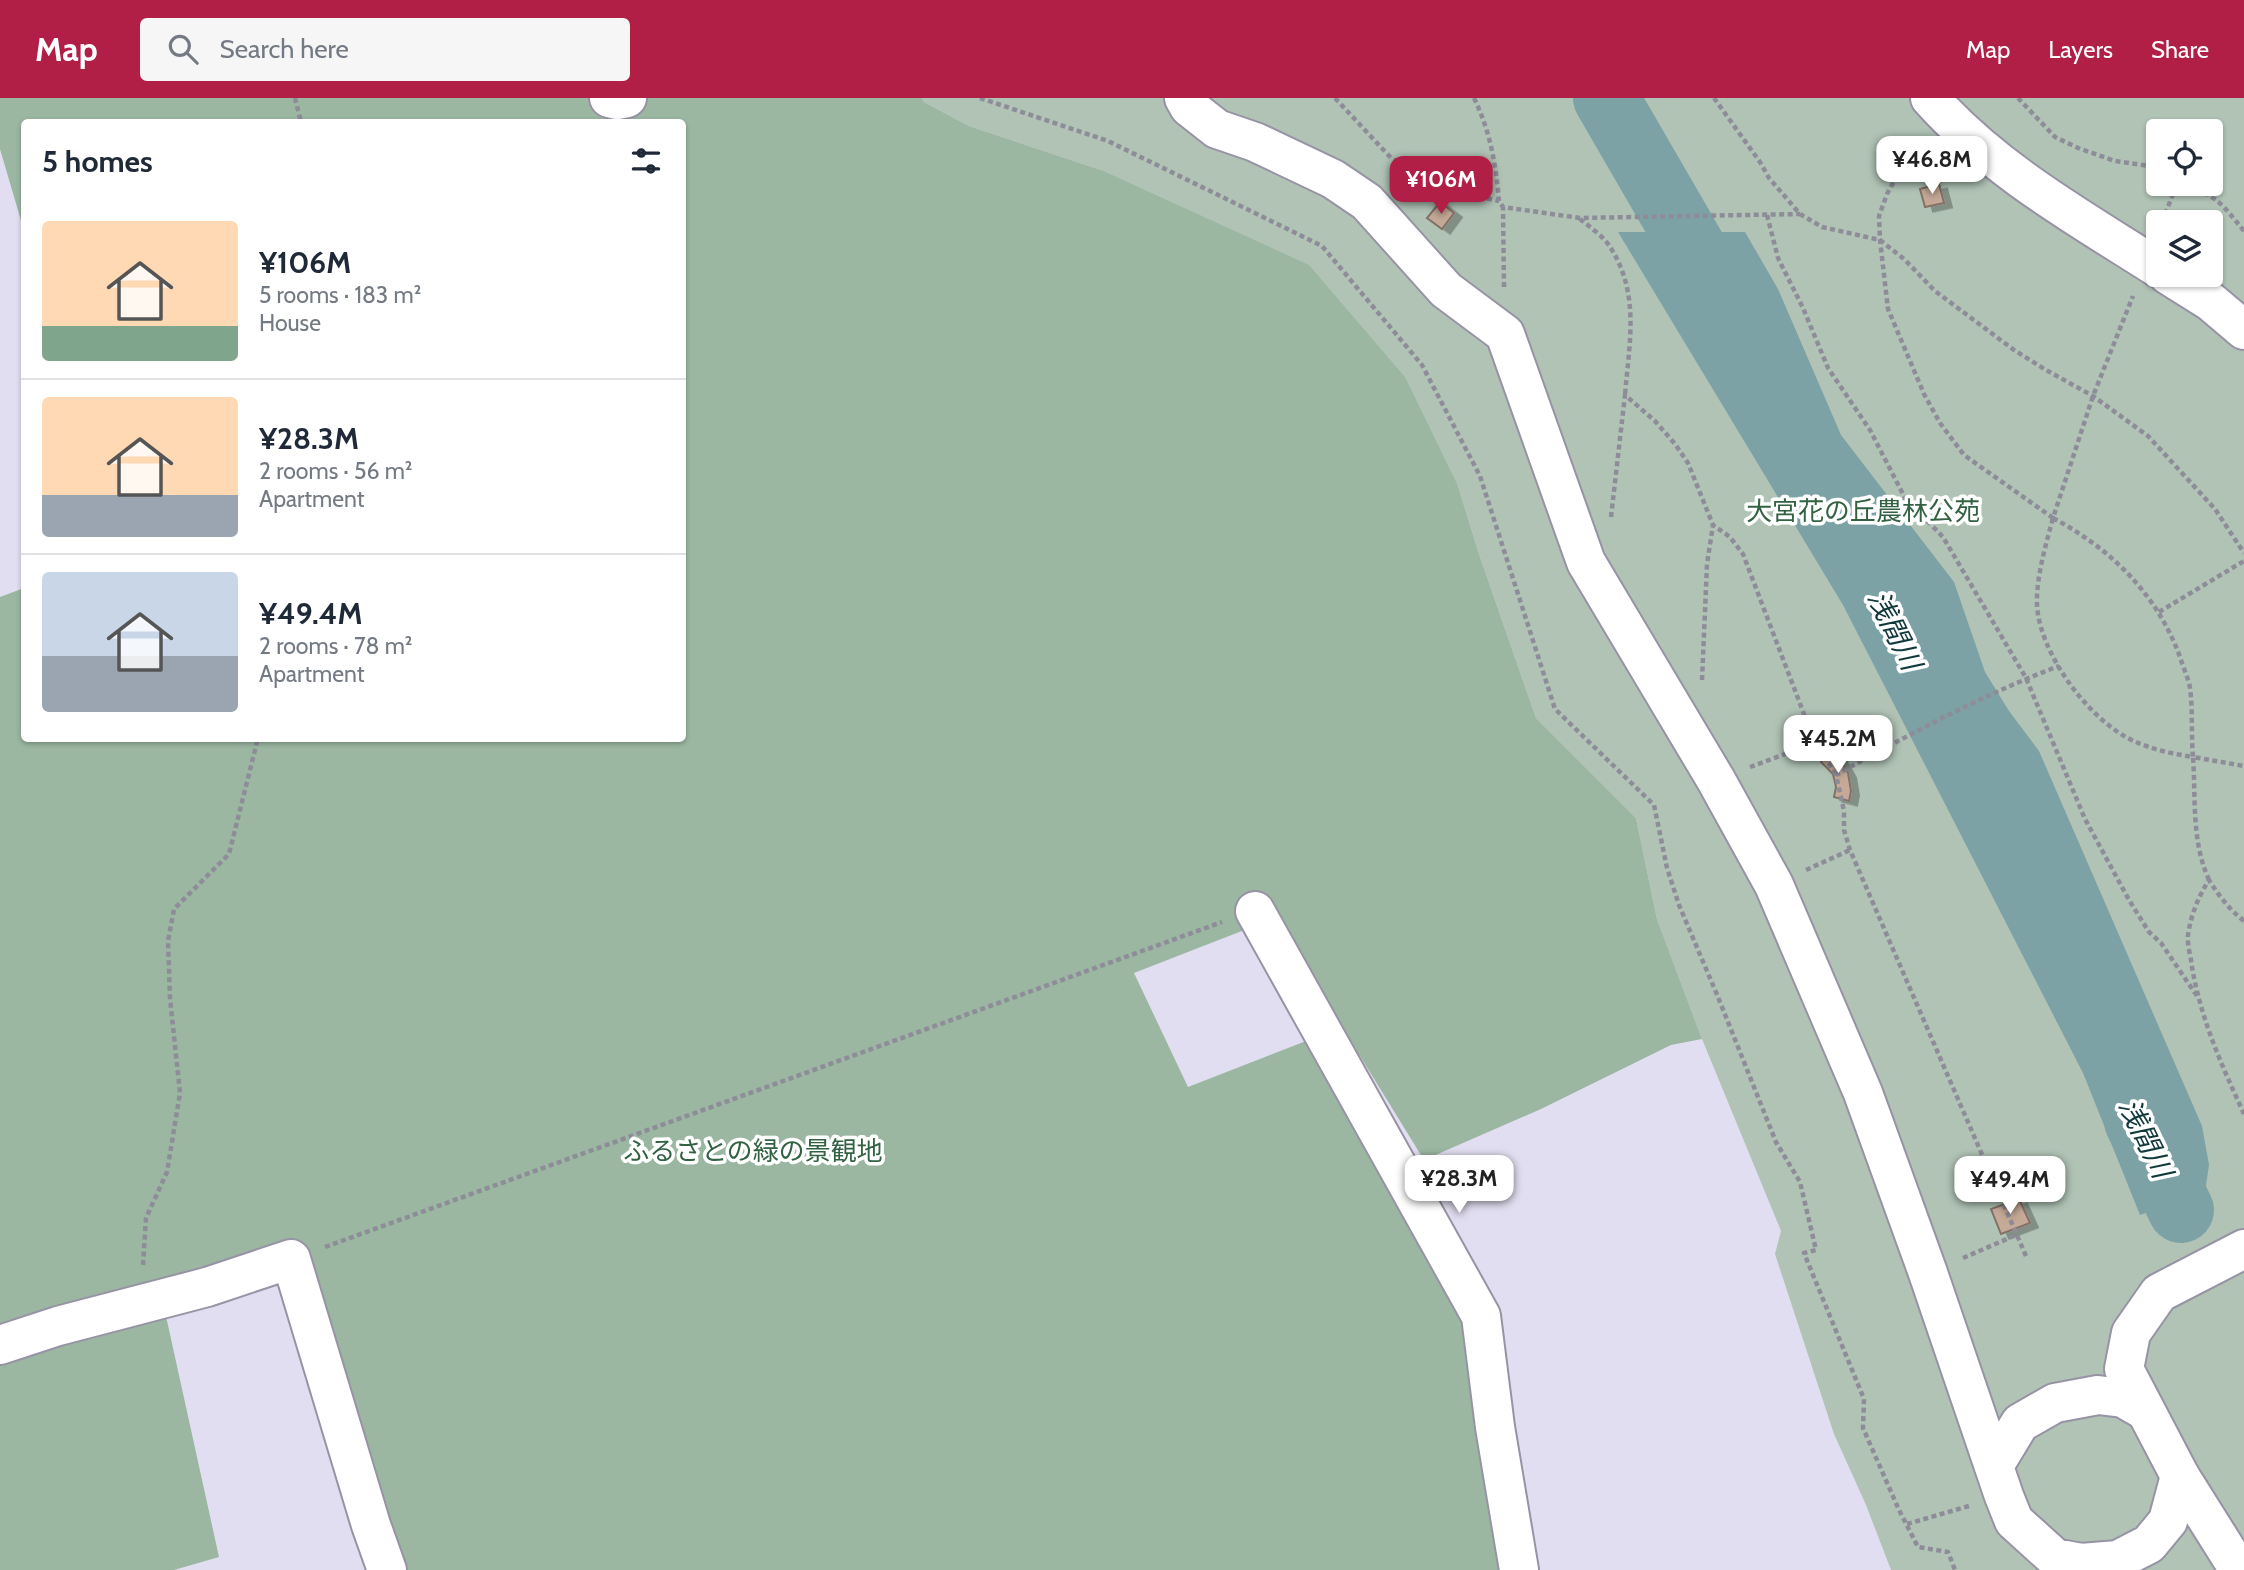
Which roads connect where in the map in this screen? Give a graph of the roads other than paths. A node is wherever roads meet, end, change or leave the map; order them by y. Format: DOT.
graph roads {
  1 [pos="609,98"];
  2 [pos="627,98"];
  3 [pos="1184,98"];
  4 [pos="1935,104"];
  5 [pos="2146,260"];
  6 [pos="2188,287"];
  7 [pos="2244,330"];
  8 [pos="1255,911"];
  9 [pos="2244,1249"];
  10 [pos="0,1345"];
  11 [pos="2144,1410"];
  12 [pos="2179,1476"];
  13 [pos="1999,1481"];
  14 [pos="387,1570"];
  15 [pos="1519,1570"];
  16 [pos="2239,1570"];
  1 -- 2 [label="street"];
  3 -- 13 [label="street"];
  4 -- 5 [label="street"];
  6 -- 7 [label="street"];
  8 -- 15 [label="street"];
  9 -- 11 [label="street"];
  10 -- 14 [label="street"];
  11 -- 12 [label="street"];
  11 -- 13 [label="street"];
  12 -- 13 [label="street"];
  12 -- 16 [label="street"];
}
